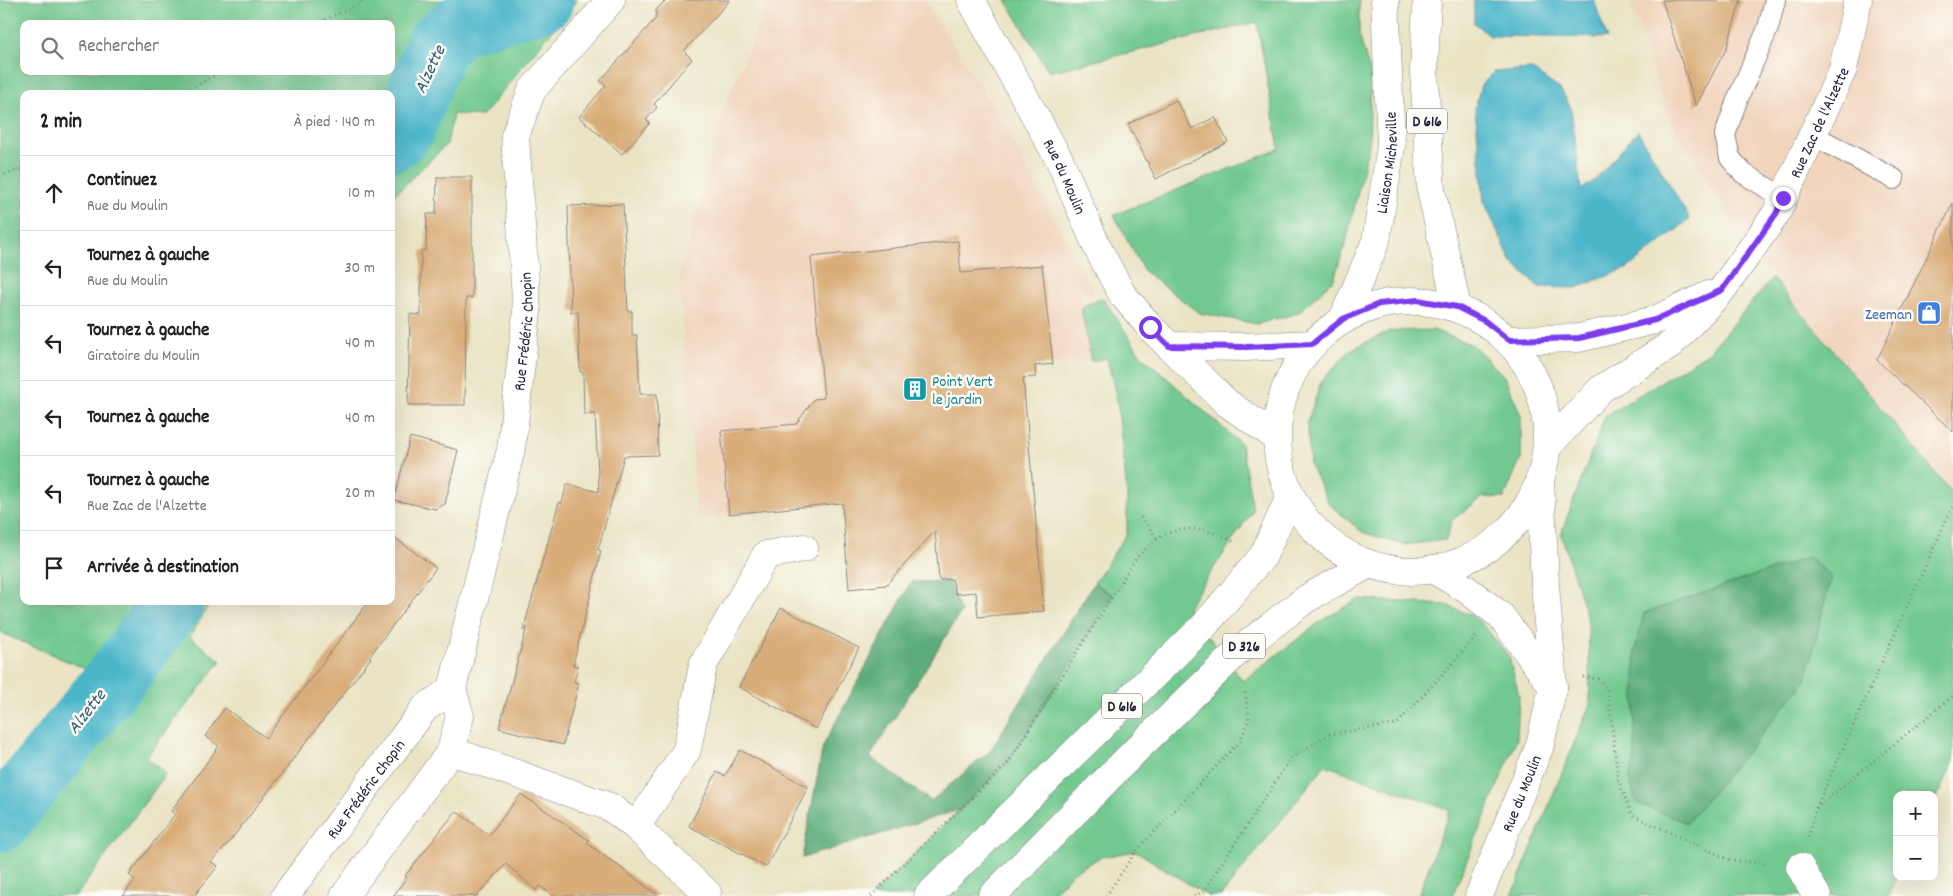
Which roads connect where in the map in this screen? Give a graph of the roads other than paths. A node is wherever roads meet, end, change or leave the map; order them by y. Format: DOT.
graph roads {
  1 [pos="611,0"];
  2 [pos="971,0"];
  3 [pos="1385,0"];
  4 [pos="1427,0"];
  5 [pos="1775,0"];
  6 [pos="1871,0"];
  7 [pos="1855,12"];
  8 [pos="1813,135"];
  9 [pos="1894,179"];
  10 [pos="1783,198"];
  11 [pos="1722,290"];
  12 [pos="1457,307"];
  13 [pos="1343,319"];
  14 [pos="1509,340"];
  15 [pos="1312,344"];
  16 [pos="1169,346"];
  17 [pos="1276,437"];
  18 [pos="1548,446"];
  19 [pos="1540,482"];
  20 [pos="1290,497"];
  21 [pos="804,548"];
  22 [pos="1367,565"];
  23 [pos="1433,569"];
  24 [pos="1553,687"];
  25 [pos="452,689"];
  26 [pos="451,751"];
  27 [pos="636,827"];
  28 [pos="1800,867"];
  29 [pos="285,896"];
  30 [pos="344,896"];
  31 [pos="702,896"];
  32 [pos="928,896"];
  33 [pos="992,896"];
  34 [pos="1479,896"];
  35 [pos="1817,896"];
  1 -- 25 [label="main road, Rue Frédéric Chopin"];
  2 -- 16 [label="main road, Rue du Moulin"];
  3 -- 13 [label="main road, Liaison Micheville / D 616"];
  4 -- 12 [label="main road, D 616"];
  5 -- 10 [label="lane"];
  6 -- 7 [label="main road, Rue Zac de l'Alzette"];
  7 -- 8 [label="main road, Rue Zac de l'Alzette"];
  8 -- 9 [label="lane"];
  8 -- 10 [label="main road, Rue Zac de l'Alzette"];
  10 -- 11 [label="main road, Rue Zac de l'Alzette"];
  11 -- 14 [label="main road"];
  11 -- 18 [label="main road, Rue Zac de l'Alzette"];
  12 -- 13 [label="main road"];
  12 -- 14 [label="main road"];
  13 -- 15 [label="main road"];
  14 -- 18 [label="main road"];
  15 -- 16 [label="main road"];
  15 -- 17 [label="main road"];
  16 -- 17 [label="main road, Rue du Moulin"];
  17 -- 20 [label="main road"];
  18 -- 19 [label="main road"];
  19 -- 23 [label="main road"];
  19 -- 24 [label="main road, Rue du Moulin"];
  20 -- 22 [label="main road"];
  20 -- 32 [label="main road, D 616"];
  21 -- 27 [label="main road"];
  22 -- 23 [label="main road"];
  22 -- 33 [label="main road, D 326"];
  23 -- 24 [label="main road"];
  24 -- 34 [label="main road, Rue du Moulin"];
  25 -- 26 [label="main road"];
  25 -- 29 [label="main road, Rue Frédéric Chopin"];
  26 -- 27 [label="main road"];
  26 -- 30 [label="main road"];
  27 -- 31 [label="main road"];
  28 -- 35 [label="main road"];
}
